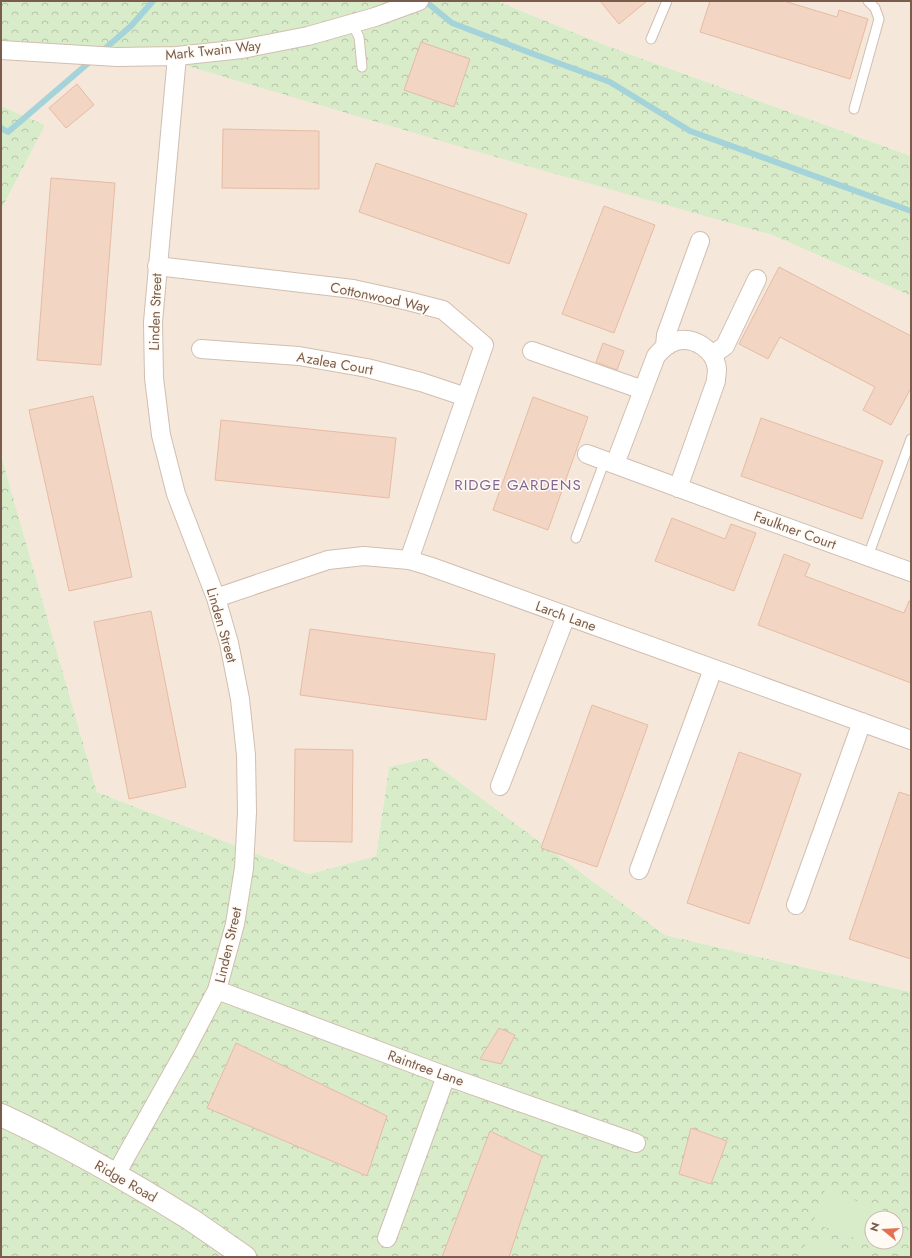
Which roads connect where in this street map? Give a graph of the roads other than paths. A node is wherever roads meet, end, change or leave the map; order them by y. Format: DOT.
graph roads {
  1 [pos="419,1"];
  2 [pos="667,1"];
  3 [pos="868,1"];
  4 [pos="352,24"];
  5 [pos="652,39"];
  6 [pos="1,50"];
  7 [pos="177,56"];
  8 [pos="362,67"];
  9 [pos="854,109"];
  10 [pos="700,242"];
  11 [pos="157,266"];
  12 [pos="757,279"];
  13 [pos="665,346"];
  14 [pos="201,349"];
  15 [pos="532,351"];
  16 [pos="712,355"];
  17 [pos="643,390"];
  18 [pos="466,398"];
  19 [pos="911,439"];
  20 [pos="587,454"];
  21 [pos="610,462"];
  22 [pos="678,488"];
  23 [pos="576,538"];
  24 [pos="868,556"];
  25 [pos="409,560"];
  26 [pos="911,572"];
  27 [pos="216,598"];
  28 [pos="566,616"];
  29 [pos="713,668"];
  30 [pos="862,722"];
  31 [pos="911,740"];
  32 [pos="500,786"];
  33 [pos="639,870"];
  34 [pos="796,905"];
  35 [pos="217,990"];
  36 [pos="446,1076"];
  37 [pos="1,1115"];
  38 [pos="636,1143"];
  39 [pos="116,1174"];
  40 [pos="387,1238"];
  41 [pos="245,1257"];
  1 -- 4 [label="street, Mark Twain Way"];
  2 -- 5 [label="lane"];
  3 -- 9 [label="lane"];
  4 -- 7 [label="street, Mark Twain Way"];
  4 -- 8 [label="lane"];
  6 -- 7 [label="street, Mark Twain Way"];
  7 -- 11 [label="street, Linden Street"];
  10 -- 13 [label="street"];
  11 -- 18 [label="street, Cottonwood Way"];
  11 -- 27 [label="street, Linden Street"];
  12 -- 16 [label="street"];
  13 -- 16 [label="street"];
  13 -- 17 [label="street"];
  14 -- 18 [label="street, Azalea Court"];
  15 -- 17 [label="street"];
  16 -- 22 [label="street"];
  17 -- 21 [label="street"];
  18 -- 25 [label="street, Cottonwood Way"];
  19 -- 24 [label="lane"];
  20 -- 21 [label="street, Faulkner Court"];
  21 -- 22 [label="street, Faulkner Court"];
  21 -- 23 [label="lane"];
  22 -- 24 [label="street, Faulkner Court"];
  24 -- 26 [label="street, Faulkner Court"];
  25 -- 27 [label="street, Larch Lane"];
  25 -- 28 [label="street, Larch Lane"];
  27 -- 35 [label="street, Linden Street"];
  28 -- 29 [label="street, Larch Lane"];
  28 -- 32 [label="street"];
  29 -- 30 [label="street, Larch Lane"];
  29 -- 33 [label="street"];
  30 -- 31 [label="street, Larch Lane"];
  30 -- 34 [label="street"];
  35 -- 36 [label="street, Raintree Lane"];
  35 -- 39 [label="street, Linden Street"];
  36 -- 38 [label="street, Raintree Lane"];
  36 -- 40 [label="street"];
  37 -- 39 [label="street, Ridge Road"];
  39 -- 41 [label="street, Ridge Road"];
}
